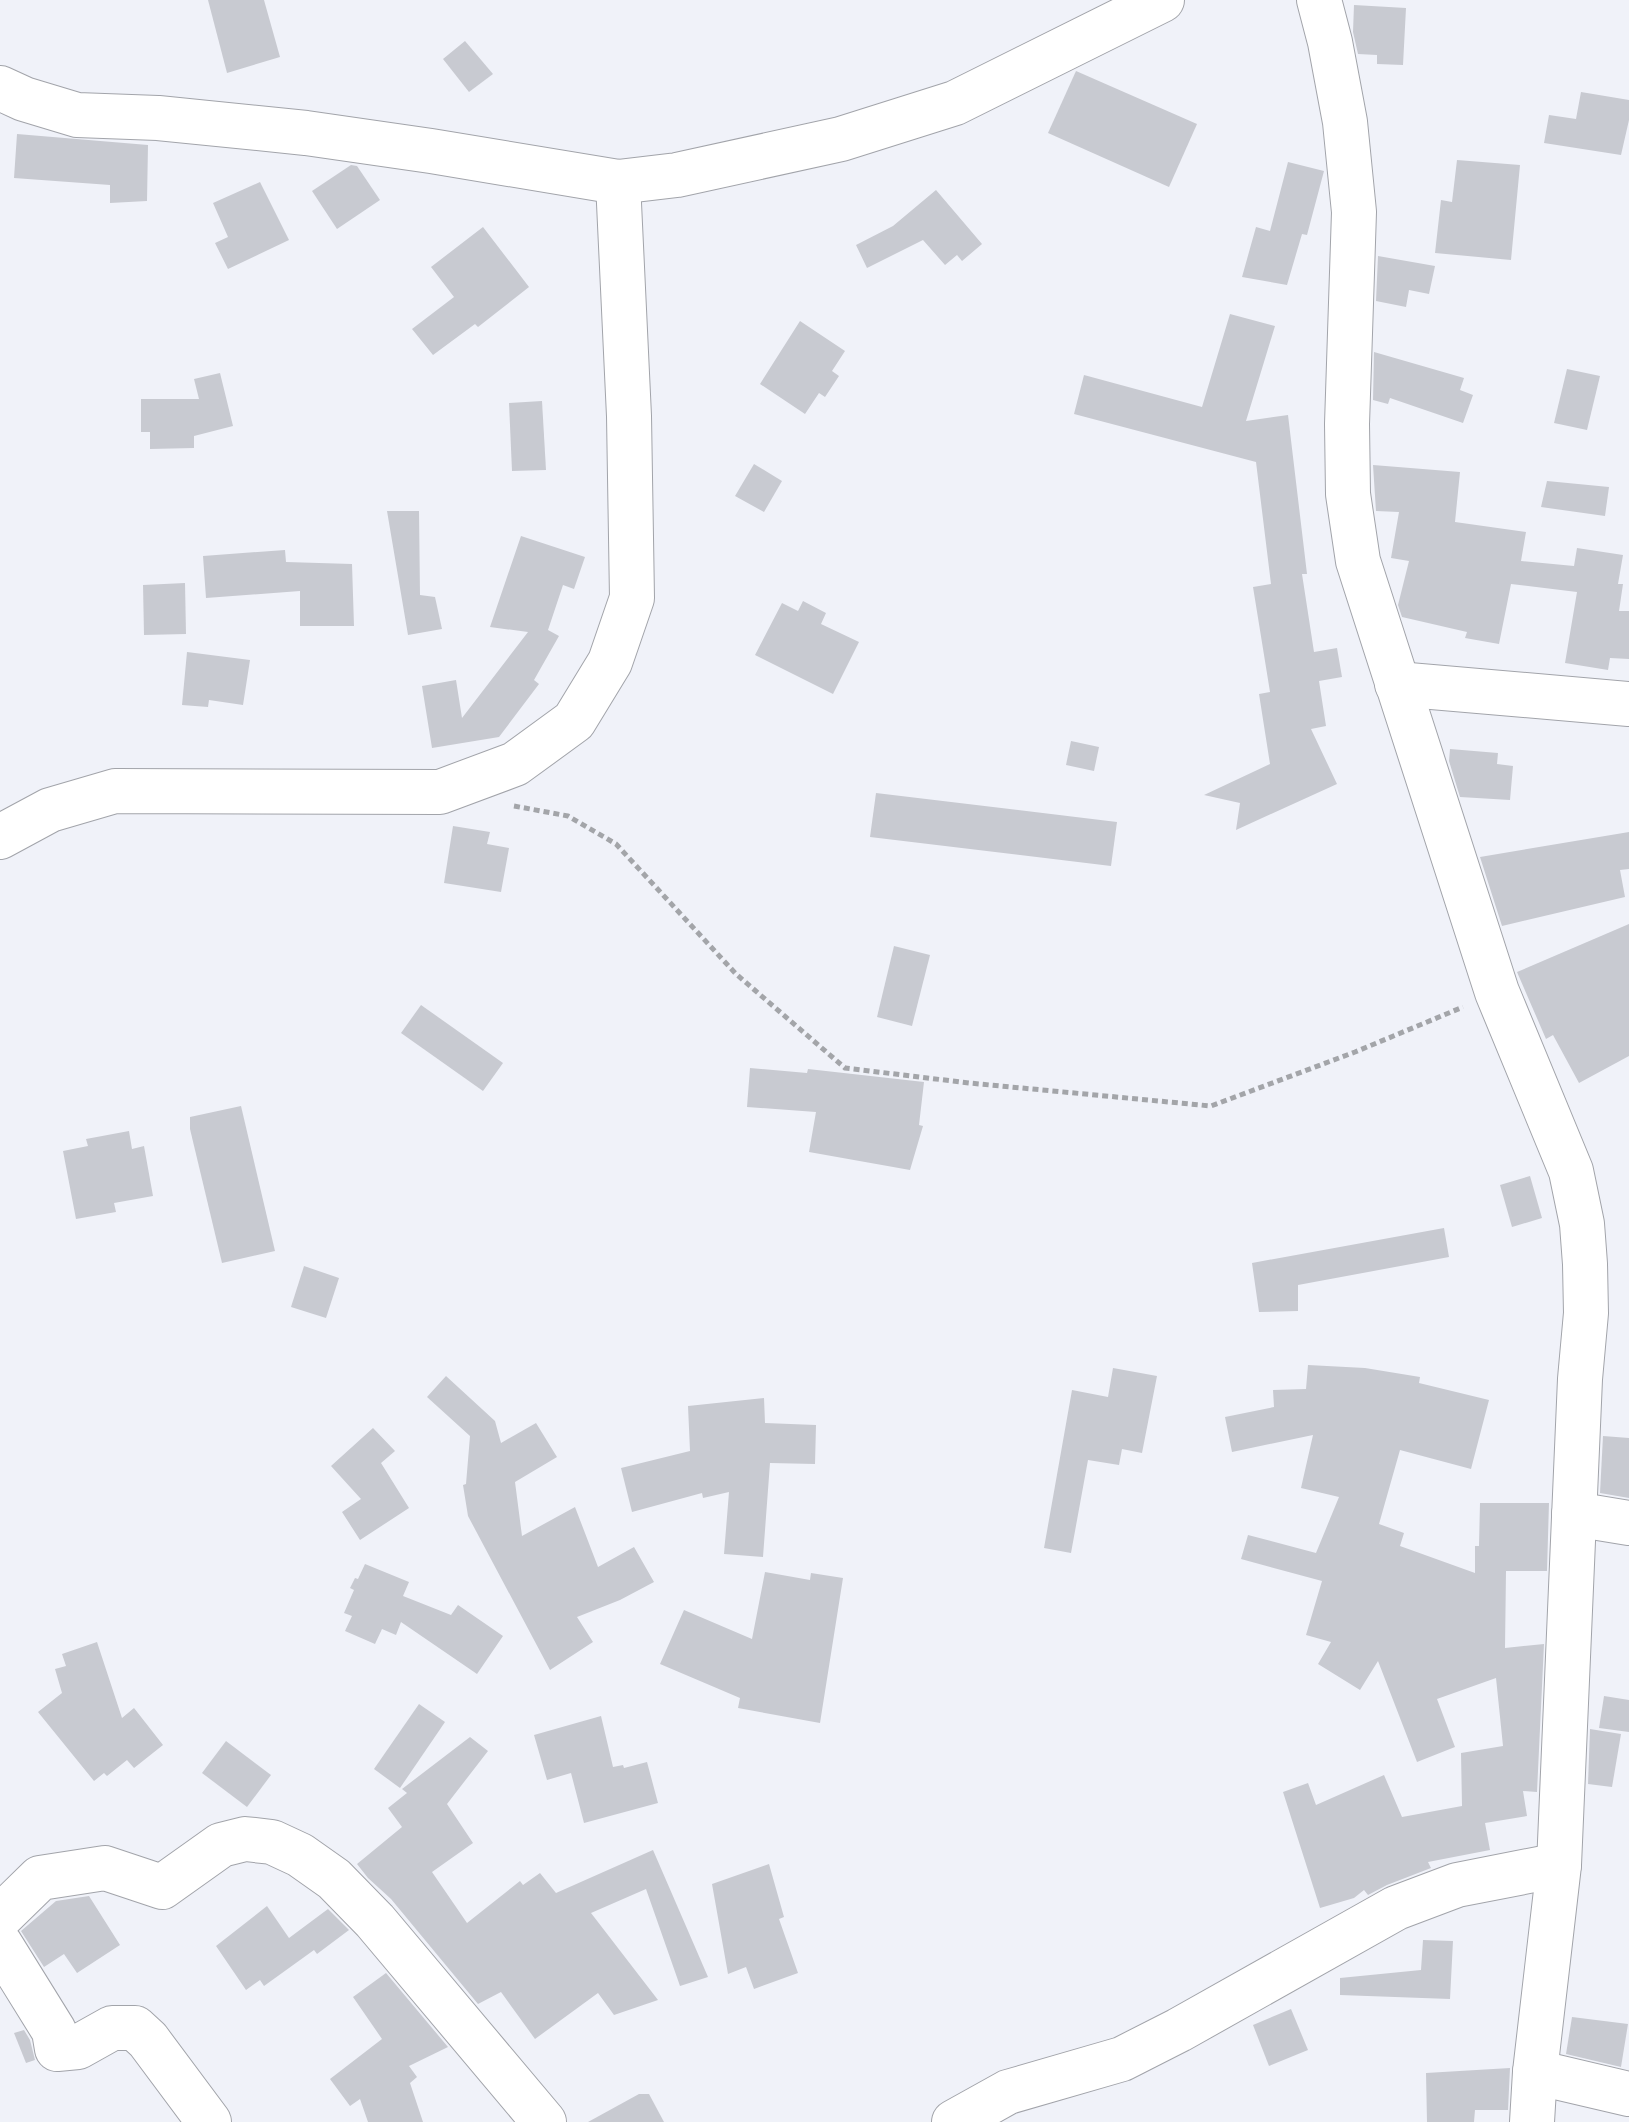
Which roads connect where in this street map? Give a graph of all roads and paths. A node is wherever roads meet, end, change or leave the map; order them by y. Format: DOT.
graph roads {
  1 [pos="1162,0"];
  2 [pos="1319,0"];
  3 [pos="0,88"];
  4 [pos="618,182"];
  5 [pos="1397,684"];
  6 [pos="1629,704"];
  7 [pos="511,805"];
  8 [pos="0,837"];
  9 [pos="1497,992"];
  10 [pos="1574,1514"];
  11 [pos="1629,1523"];
  12 [pos="1559,1865"];
  13 [pos="0,1917"];
  14 [pos="0,1944"];
  15 [pos="1535,2072"];
  16 [pos="1629,2094"];
  17 [pos="209,2122"];
  18 [pos="544,2122"];
  19 [pos="954,2122"];
  20 [pos="1532,2122"];
  1 -- 4 [label="street"];
  2 -- 5 [label="street"];
  3 -- 4 [label="street"];
  4 -- 8 [label="street"];
  5 -- 6 [label="street"];
  5 -- 9 [label="street"];
  7 -- 9 [label="path"];
  9 -- 10 [label="street"];
  10 -- 11 [label="street"];
  10 -- 12 [label="street"];
  12 -- 15 [label="street"];
  12 -- 19 [label="street"];
  13 -- 18 [label="street"];
  14 -- 17 [label="street"];
  15 -- 16 [label="street"];
  15 -- 20 [label="street"];
}
